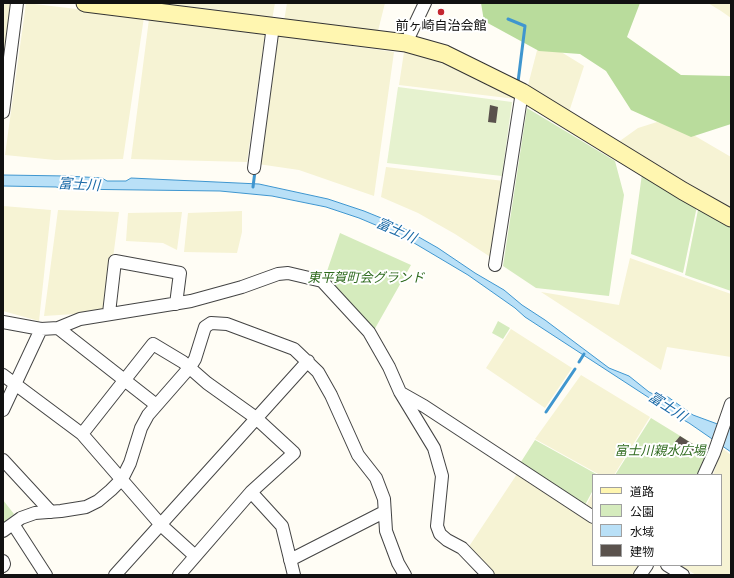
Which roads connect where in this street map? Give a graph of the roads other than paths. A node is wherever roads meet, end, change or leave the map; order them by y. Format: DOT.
graph roads {
  1 [pos="17,3"];
  2 [pos="85,3"];
  3 [pos="425,3"];
  4 [pos="273,26"];
  5 [pos="406,43"];
  6 [pos="522,92"];
  7 [pos="3,112"];
  8 [pos="254,168"];
  9 [pos="731,218"];
  10 [pos="495,265"];
  11 [pos="176,304"];
  12 [pos="109,313"];
  13 [pos="3,322"];
  14 [pos="58,328"];
  15 [pos="41,329"];
  16 [pos="308,361"];
  17 [pos="190,367"];
  18 [pos="3,375"];
  19 [pos="124,381"];
  20 [pos="16,383"];
  21 [pos="400,392"];
  22 [pos="155,404"];
  23 [pos="729,409"];
  24 [pos="3,410"];
  25 [pos="256,418"];
  26 [pos="82,434"];
  27 [pos="3,460"];
  28 [pos="704,474"];
  29 [pos="122,479"];
  30 [pos="251,492"];
  31 [pos="51,512"];
  32 [pos="384,512"];
  33 [pos="592,515"];
  34 [pos="161,525"];
  35 [pos="8,528"];
  36 [pos="194,555"];
  37 [pos="290,560"];
  38 [pos="3,561"];
  39 [pos="3,566"];
  40 [pos="646,566"];
  41 [pos="669,566"];
  42 [pos="46,575"];
  43 [pos="115,575"];
  44 [pos="178,575"];
  45 [pos="294,575"];
  46 [pos="405,575"];
  47 [pos="488,575"];
  48 [pos="640,575"];
  49 [pos="683,575"];
  1 -- 7 [label="street"];
  2 -- 4 [label="street"];
  3 -- 5 [label="street"];
  4 -- 5 [label="street"];
  4 -- 8 [label="street"];
  5 -- 6 [label="street"];
  6 -- 9 [label="street"];
  6 -- 10 [label="street"];
  11 -- 12 [label="street"];
  11 -- 12 [label="street"];
  11 -- 21 [label="street"];
  12 -- 14 [label="street"];
  13 -- 15 [label="street"];
  14 -- 15 [label="street"];
  14 -- 19 [label="street"];
  15 -- 20 [label="street"];
  16 -- 17 [label="street"];
  16 -- 25 [label="street"];
  16 -- 32 [label="street"];
  17 -- 19 [label="street"];
  17 -- 22 [label="street"];
  17 -- 25 [label="street"];
  18 -- 20 [label="street"];
  19 -- 22 [label="street"];
  19 -- 26 [label="street"];
  20 -- 24 [label="street"];
  20 -- 26 [label="street"];
  21 -- 33 [label="street"];
  21 -- 47 [label="street"];
  22 -- 29 [label="street"];
  23 -- 28 [label="street"];
  25 -- 30 [label="street"];
  25 -- 34 [label="street"];
  26 -- 29 [label="street"];
  27 -- 31 [label="street"];
  29 -- 31 [label="street"];
  29 -- 34 [label="street"];
  30 -- 36 [label="street"];
  30 -- 37 [label="street"];
  31 -- 35 [label="street"];
  32 -- 37 [label="street"];
  32 -- 46 [label="street"];
  34 -- 36 [label="street"];
  34 -- 43 [label="street"];
  35 -- 42 [label="street"];
  36 -- 44 [label="street"];
  37 -- 45 [label="street"];
  38 -- 39 [label="street"];
  40 -- 48 [label="street"];
  41 -- 49 [label="street"];
}
